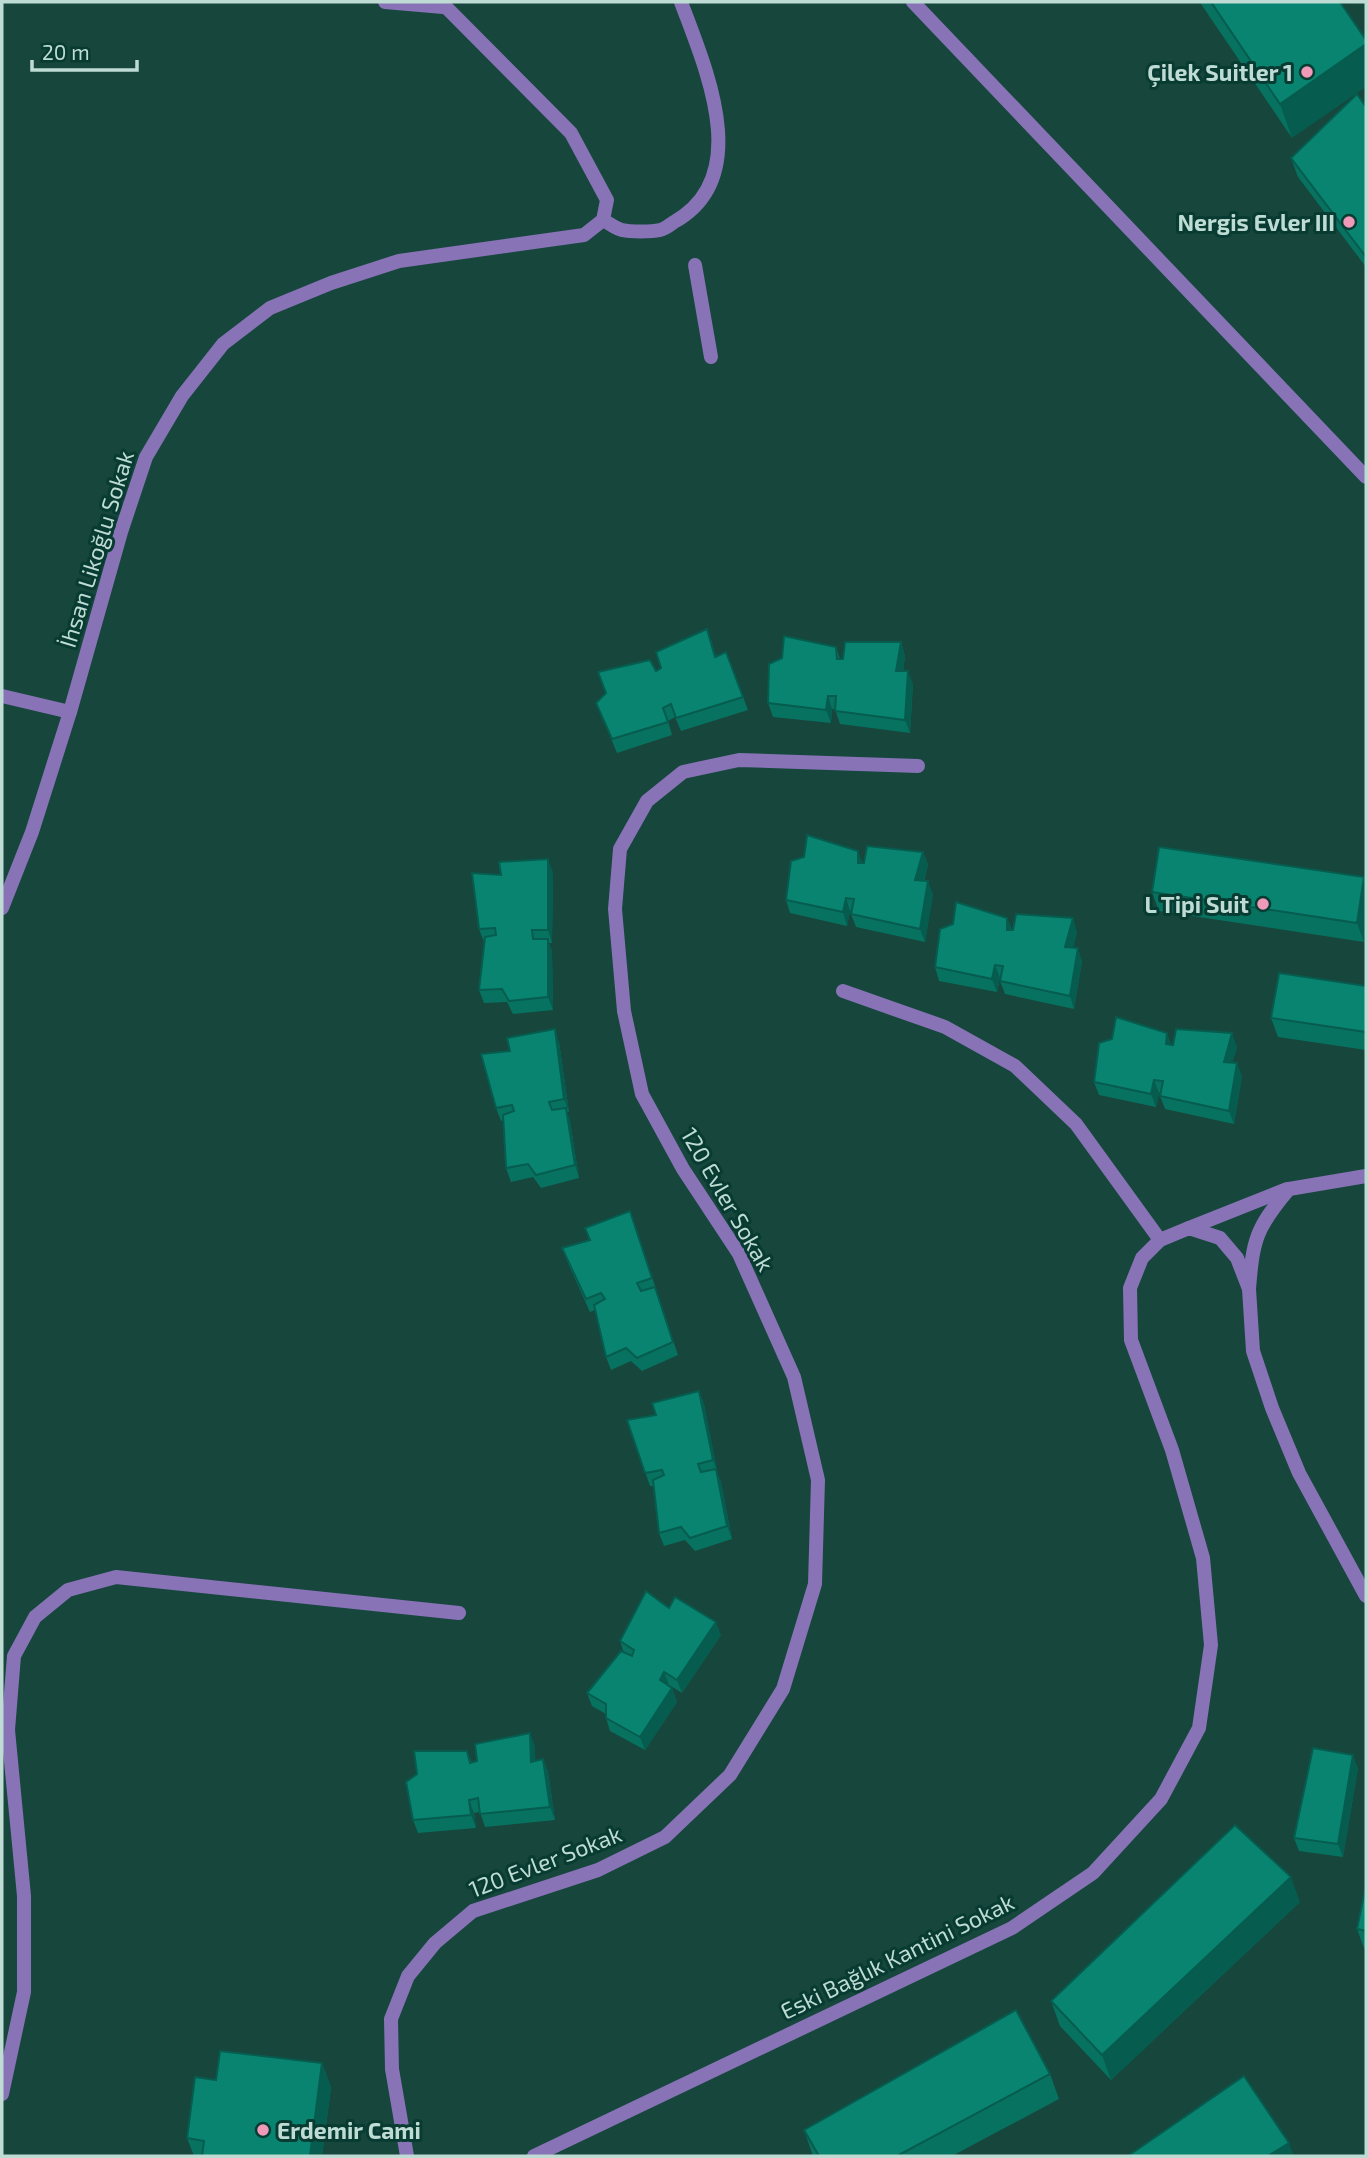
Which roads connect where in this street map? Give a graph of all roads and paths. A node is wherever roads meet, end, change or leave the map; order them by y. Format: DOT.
graph roads {
  1 [pos="385,2"];
  2 [pos="681,2"];
  3 [pos="913,2"];
  4 [pos="442,4"];
  5 [pos="603,220"];
  6 [pos="695,265"];
  7 [pos="711,357"];
  8 [pos="1366,477"];
  9 [pos="2,696"];
  10 [pos="70,712"];
  11 [pos="918,766"];
  12 [pos="2,908"];
  13 [pos="843,990"];
  14 [pos="1366,1176"];
  15 [pos="1289,1189"];
  16 [pos="1189,1228"];
  17 [pos="1160,1240"];
  18 [pos="1249,1289"];
  19 [pos="1366,1596"];
  20 [pos="459,1613"];
  21 [pos="5,1730"];
  22 [pos="2,2094"];
  23 [pos="407,2156"];
  24 [pos="534,2156"];
  1 -- 4 [label="street"];
  2 -- 5 [label="street"];
  3 -- 8 [label="street"];
  4 -- 5 [label="street"];
  5 -- 10 [label="street, İhsan Likoğlu Sokak"];
  6 -- 7 [label="street"];
  9 -- 10 [label="street"];
  10 -- 12 [label="street, İhsan Likoğlu Sokak"];
  11 -- 23 [label="street, 120 Evler Sokak"];
  13 -- 17 [label="street"];
  14 -- 15 [label="street, Eski Bağlık Kantini Sokak"];
  15 -- 16 [label="street, Eski Bağlık Kantini Sokak"];
  15 -- 18 [label="street"];
  16 -- 17 [label="street, Eski Bağlık Kantini Sokak"];
  16 -- 18 [label="street"];
  17 -- 24 [label="street, Eski Bağlık Kantini Sokak"];
  18 -- 19 [label="street"];
  20 -- 21 [label="street"];
  21 -- 22 [label="street"];
}
